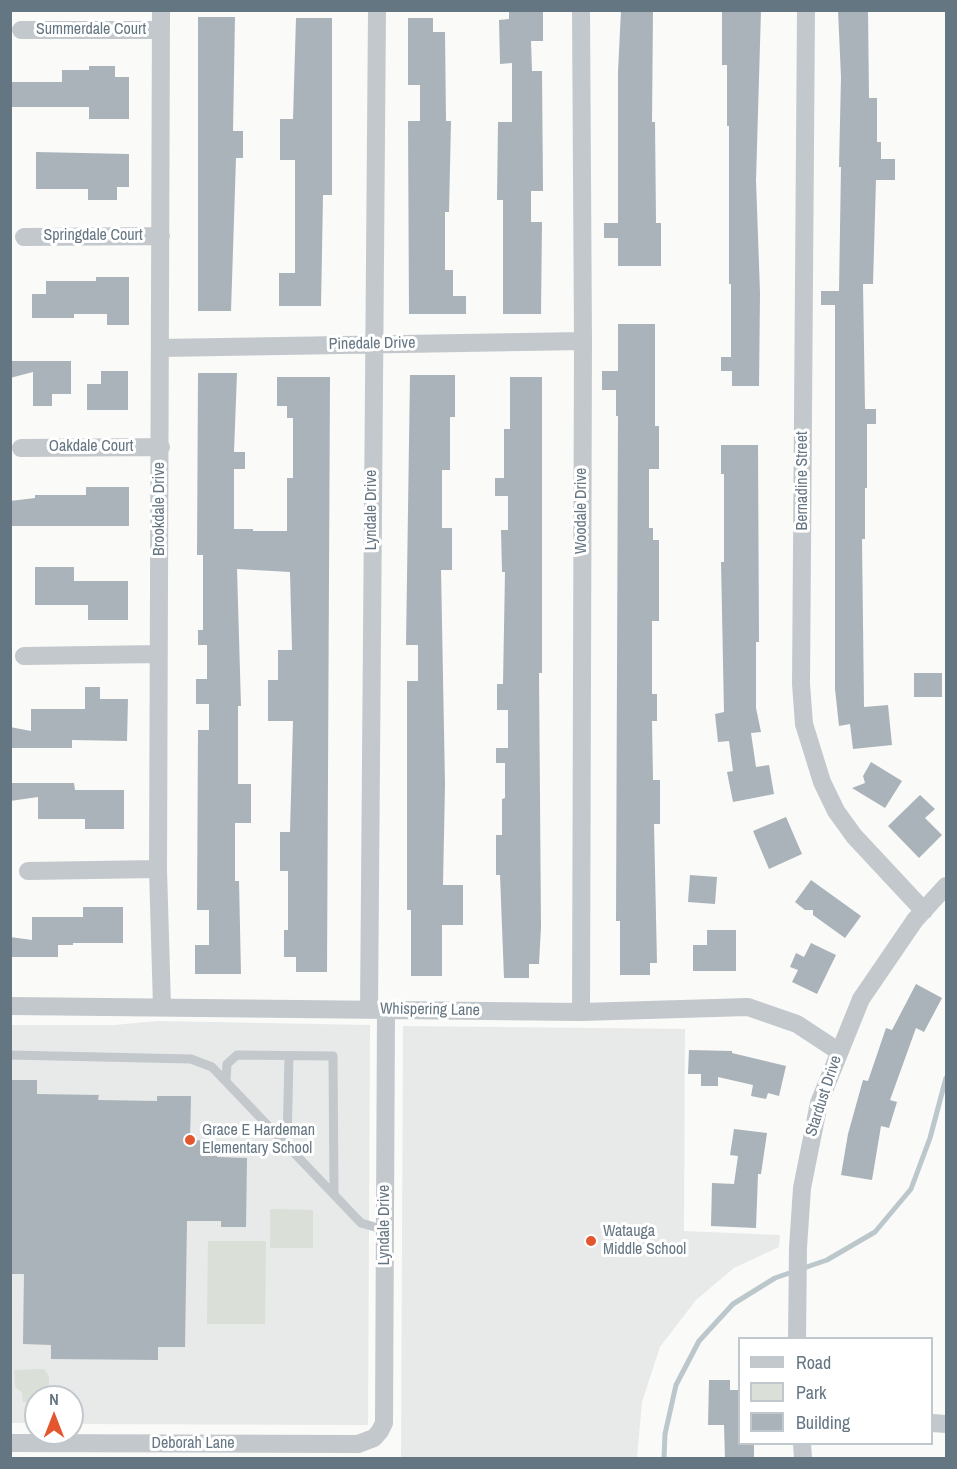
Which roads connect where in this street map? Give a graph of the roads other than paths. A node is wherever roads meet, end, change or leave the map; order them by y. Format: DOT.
graph roads {
  1 [pos="161,10"];
  2 [pos="376,10"];
  3 [pos="581,10"];
  4 [pos="806,10"];
  5 [pos="21,30"];
  6 [pos="161,30"];
  7 [pos="161,236"];
  8 [pos="24,237"];
  9 [pos="583,341"];
  10 [pos="373,345"];
  11 [pos="161,348"];
  12 [pos="161,447"];
  13 [pos="21,448"];
  14 [pos="159,654"];
  15 [pos="24,656"];
  16 [pos="158,869"];
  17 [pos="28,872"];
  18 [pos="946,886"];
  19 [pos="924,911"];
  20 [pos="10,1006"];
  21 [pos="162,1007"];
  22 [pos="378,1010"];
  23 [pos="580,1012"];
  24 [pos="838,1051"];
  25 [pos="10,1055"];
  26 [pos="289,1056"];
  27 [pos="226,1081"];
  28 [pos="287,1145"];
  29 [pos="334,1194"];
  30 [pos="385,1230"];
  31 [pos="797,1337"];
  32 [pos="374,1438"];
  33 [pos="10,1443"];
  1 -- 6 [label="street, Brookdale Drive"];
  2 -- 10 [label="street, Lyndale Drive"];
  3 -- 9 [label="street, Woodale Drive"];
  4 -- 19 [label="street, Bernadine Street"];
  5 -- 6 [label="street, Summerdale Court"];
  6 -- 7 [label="street, Brookdale Drive"];
  7 -- 8 [label="street, Springdale Court"];
  7 -- 11 [label="street, Brookdale Drive"];
  9 -- 10 [label="street, Pinedale Drive"];
  9 -- 23 [label="street, Woodale Drive"];
  10 -- 11 [label="street, Pinedale Drive"];
  10 -- 22 [label="street, Lyndale Drive"];
  11 -- 12 [label="street, Brookdale Drive"];
  12 -- 13 [label="street, Oakdale Court"];
  12 -- 14 [label="street, Brookdale Drive"];
  14 -- 15 [label="street"];
  14 -- 16 [label="street, Brookdale Drive"];
  16 -- 17 [label="street"];
  16 -- 21 [label="street, Brookdale Drive"];
  18 -- 19 [label="street, Stardust Drive"];
  19 -- 24 [label="street, Stardust Drive"];
  20 -- 21 [label="street, Whispering Lane"];
  21 -- 22 [label="street, Whispering Lane"];
  22 -- 23 [label="street, Whispering Lane"];
  22 -- 30 [label="street, Lyndale Drive"];
  23 -- 24 [label="street, Whispering Lane"];
  24 -- 31 [label="street, Stardust Drive"];
  25 -- 27 [label="lane"];
  26 -- 27 [label="lane"];
  26 -- 28 [label="lane"];
  26 -- 29 [label="lane"];
  27 -- 28 [label="lane"];
  28 -- 29 [label="lane"];
  29 -- 30 [label="lane"];
  30 -- 32 [label="street, Lyndale Drive"];
  32 -- 33 [label="street, Deborah Lane"];
}
